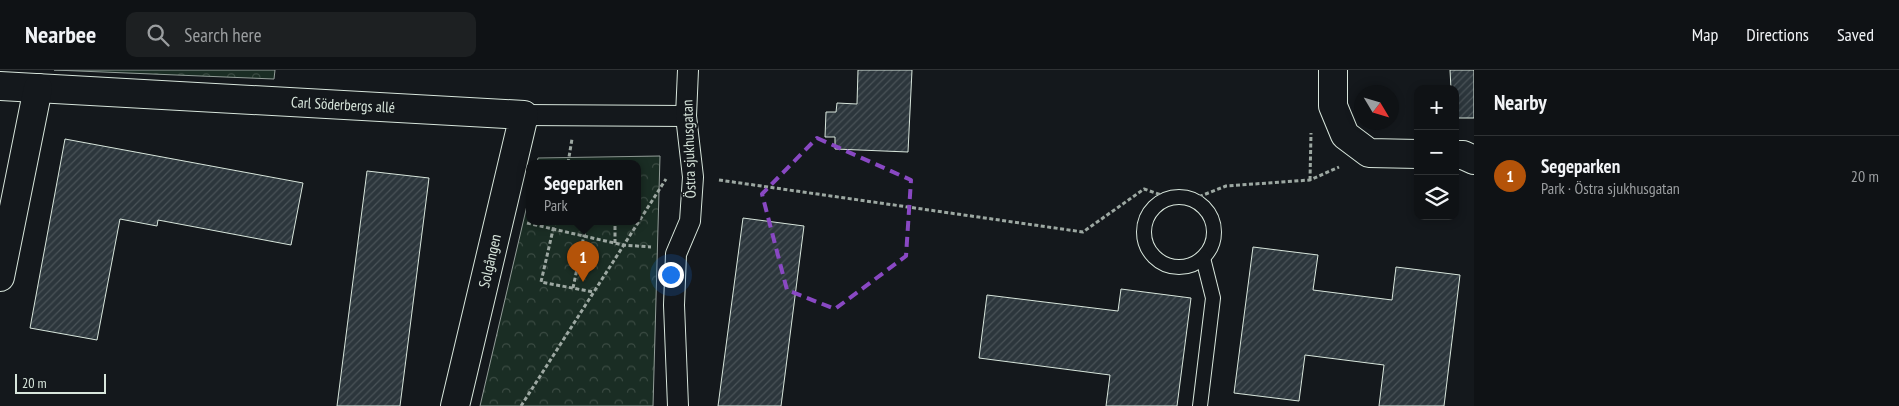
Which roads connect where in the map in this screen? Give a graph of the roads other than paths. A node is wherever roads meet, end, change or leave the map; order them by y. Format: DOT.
graph roads {
  1 [pos="688,70"];
  2 [pos="1333,70"];
  3 [pos="0,86"];
  4 [pos="38,88"];
  5 [pos="524,116"];
  6 [pos="686,116"];
  7 [pos="1414,154"];
  8 [pos="1459,155"];
  9 [pos="1474,160"];
  10 [pos="1203,258"];
  11 [pos="0,277"];
  12 [pos="455,406"];
  13 [pos="678,406"];
  14 [pos="1200,406"];
  1 -- 6 [label="street, Östra sjukhusgatan"];
  2 -- 7 [label="street"];
  3 -- 4 [label="street, Carl Söderbergs allé"];
  4 -- 5 [label="street, Carl Söderbergs allé"];
  4 -- 11 [label="street"];
  5 -- 6 [label="street, Carl Söderbergs allé"];
  5 -- 12 [label="street, Solgången"];
  6 -- 13 [label="street, Östra sjukhusgatan"];
  8 -- 9 [label="street"];
  10 -- 10 [label="lane"];
  10 -- 14 [label="lane"];
}
